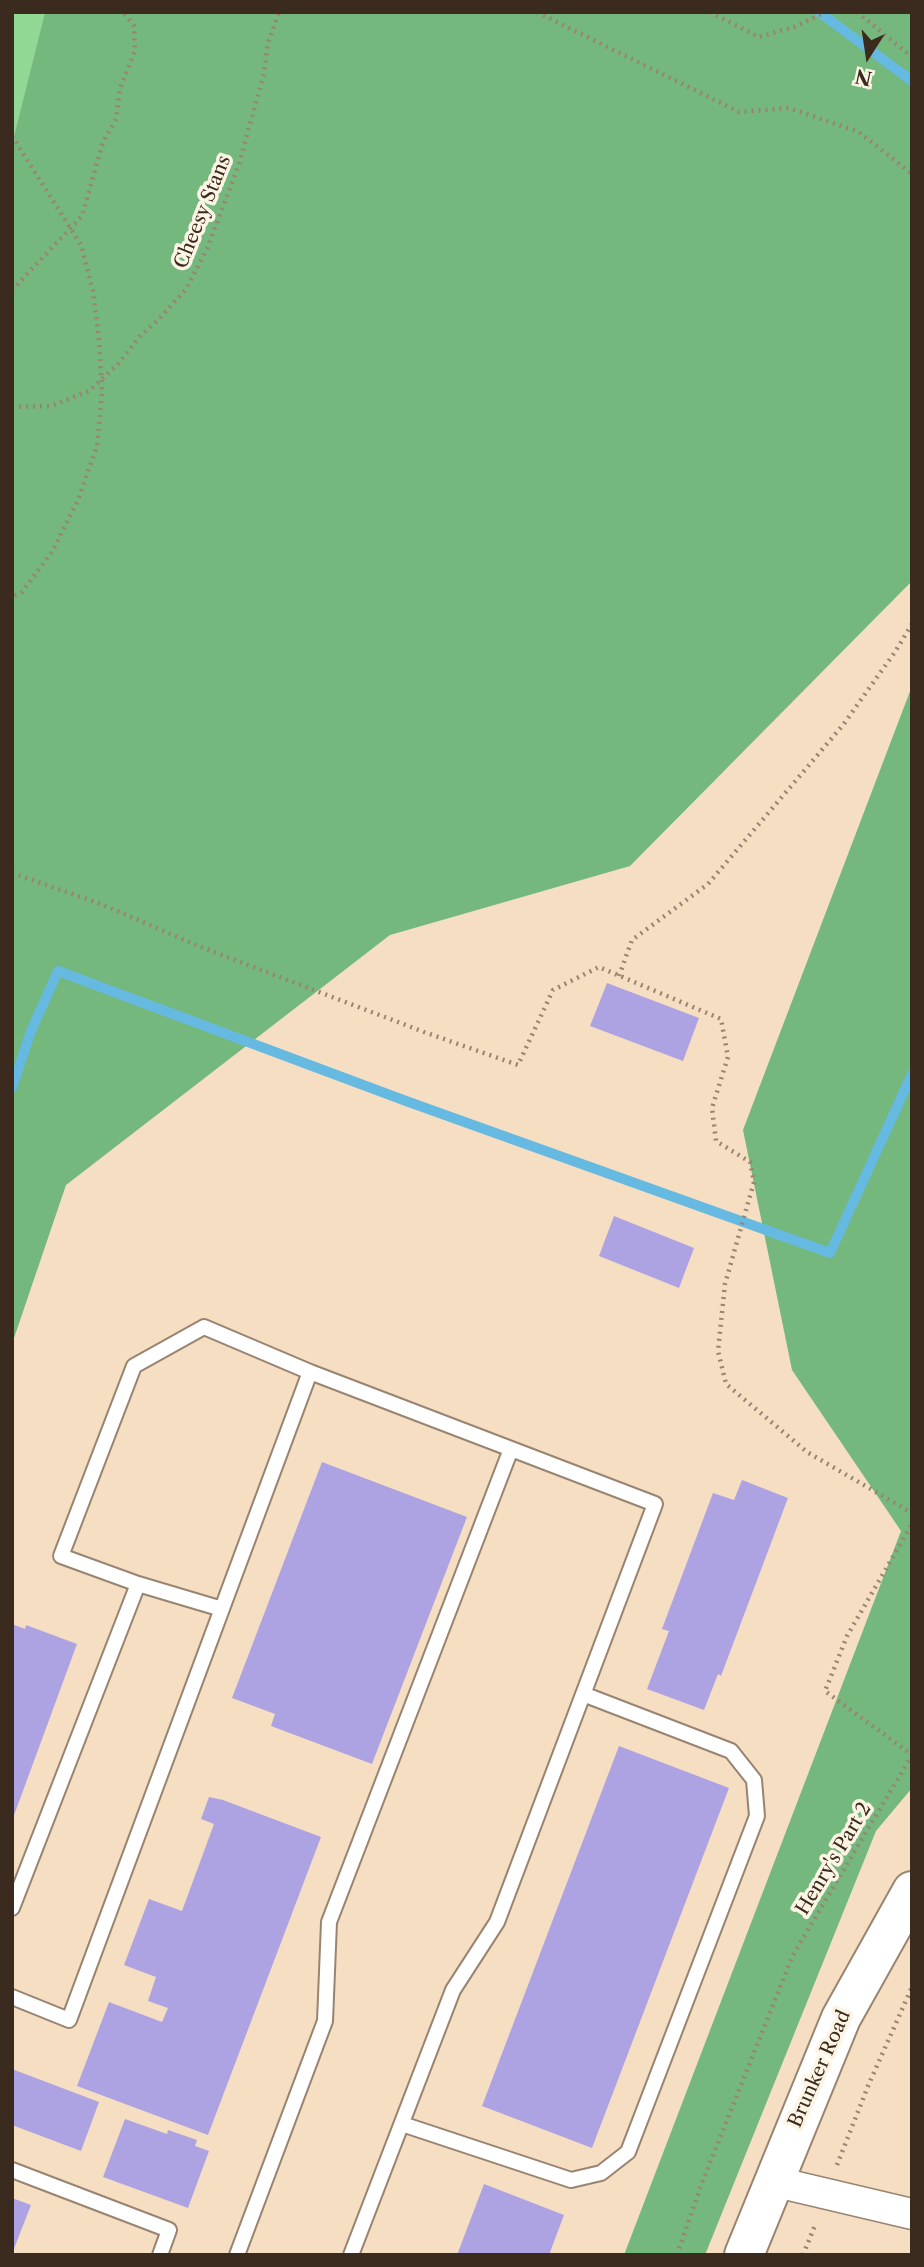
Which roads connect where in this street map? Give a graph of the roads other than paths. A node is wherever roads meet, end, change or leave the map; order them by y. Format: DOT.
graph roads {
  1 [pos="310,1372"];
  2 [pos="511,1449"];
  3 [pos="138,1584"];
  4 [pos="222,1609"];
  5 [pos="583,1694"];
  6 [pos="912,1891"];
  7 [pos="12,1908"];
  8 [pos="12,1997"];
  9 [pos="402,2124"];
  10 [pos="12,2170"];
  11 [pos="772,2181"];
  12 [pos="912,2214"];
  13 [pos="160,2255"];
  14 [pos="237,2255"];
  15 [pos="351,2255"];
  16 [pos="744,2255"];
  1 -- 2 [label="lane"];
  1 -- 3 [label="lane"];
  1 -- 4 [label="lane"];
  2 -- 5 [label="lane"];
  2 -- 14 [label="lane"];
  3 -- 4 [label="lane"];
  3 -- 7 [label="lane"];
  4 -- 8 [label="lane"];
  5 -- 9 [label="lane"];
  5 -- 9 [label="lane"];
  6 -- 11 [label="main road, Brunker Road"];
  9 -- 15 [label="lane"];
  10 -- 13 [label="lane"];
  11 -- 12 [label="street"];
  11 -- 16 [label="main road, Brunker Road"];
}
